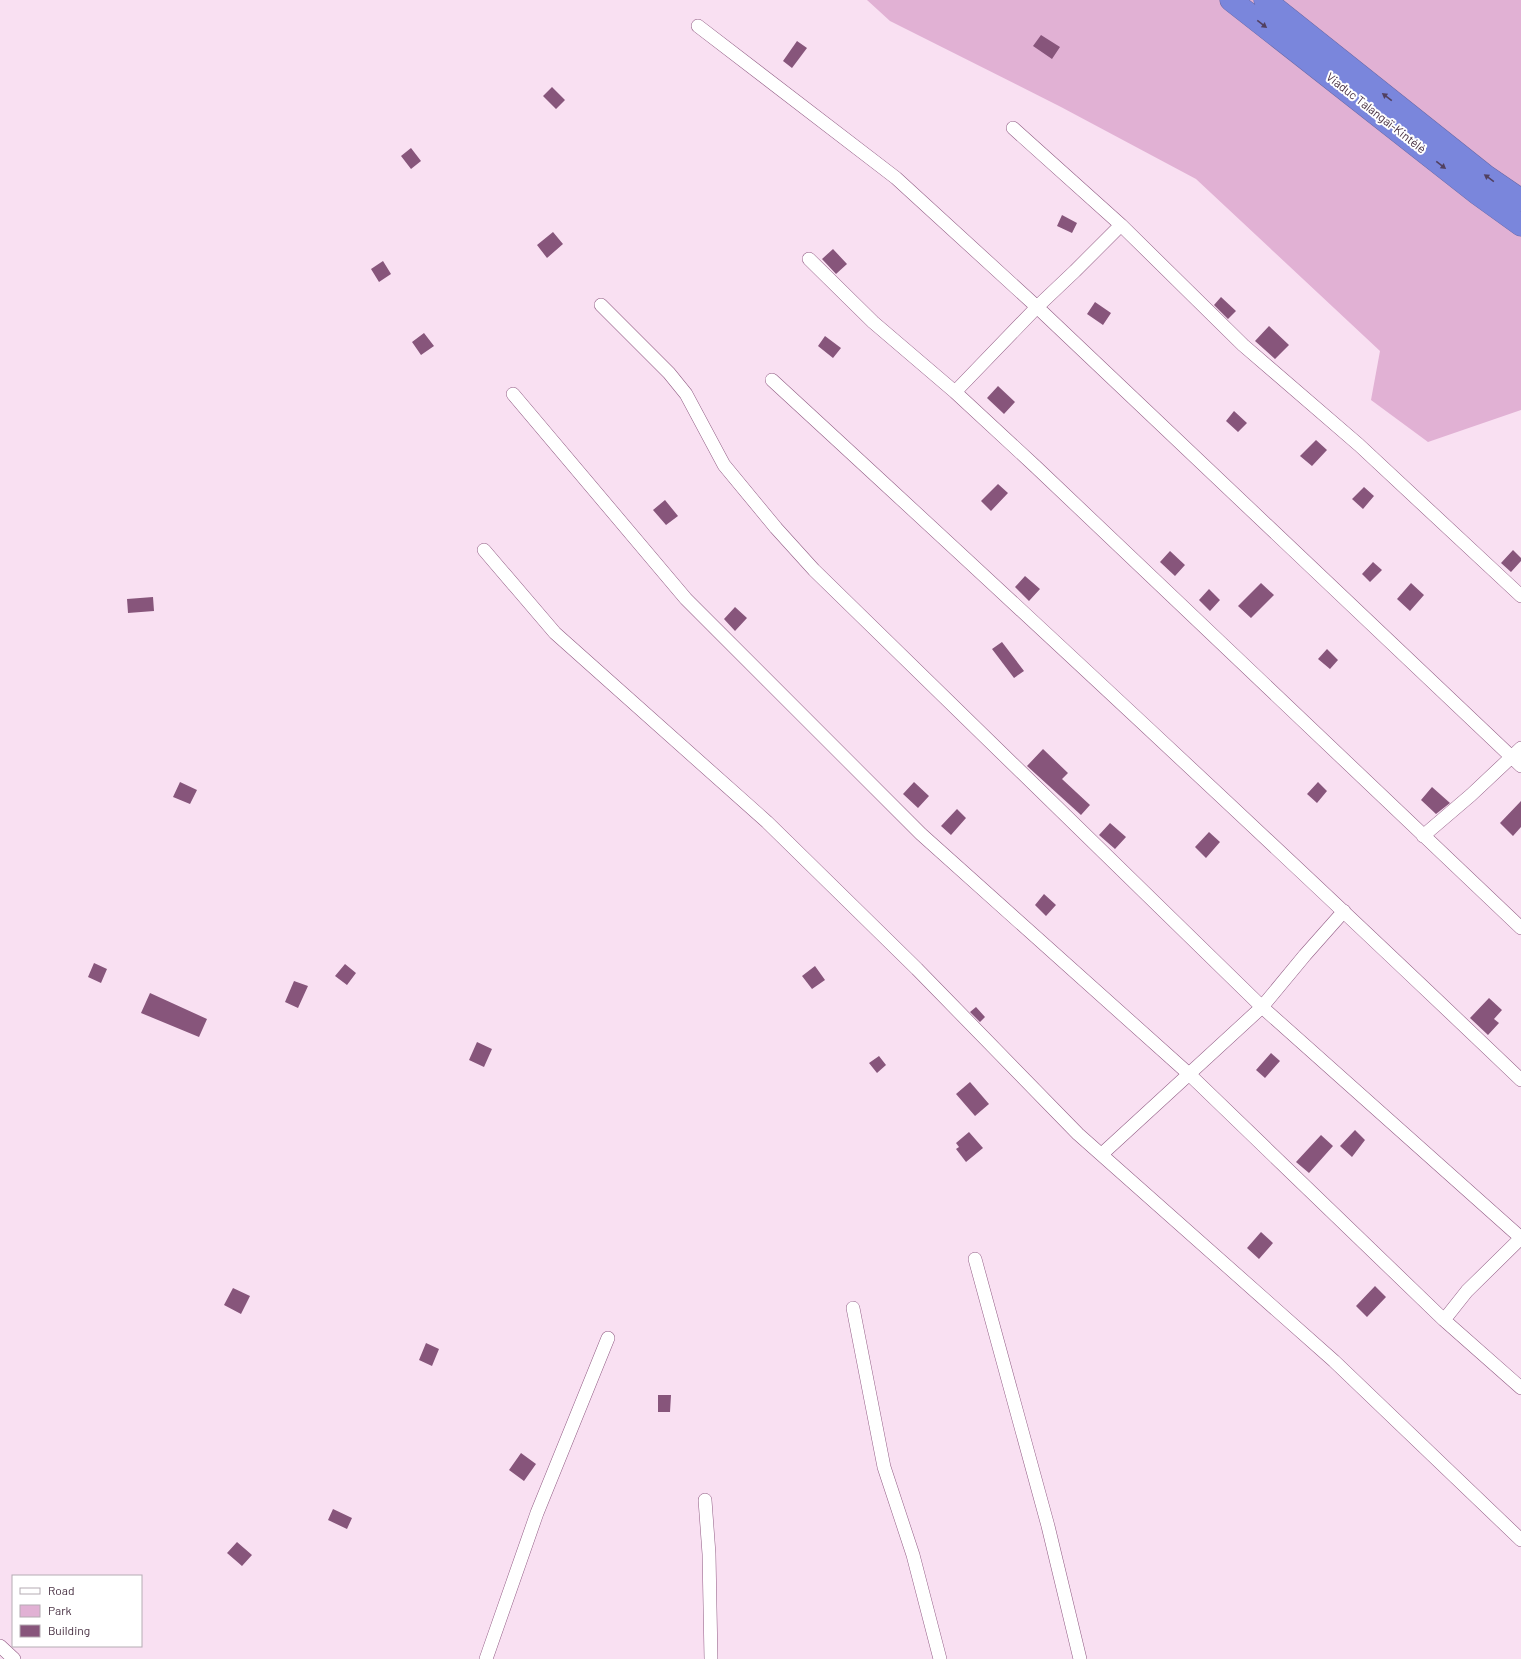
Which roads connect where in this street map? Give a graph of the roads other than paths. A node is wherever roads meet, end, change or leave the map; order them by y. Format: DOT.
graph roads {
  1 [pos="1231,0"];
  2 [pos="1265,0"];
  3 [pos="698,26"];
  4 [pos="1013,128"];
  5 [pos="1521,200"];
  6 [pos="1120,225"];
  7 [pos="1521,225"];
  8 [pos="808,259"];
  9 [pos="601,305"];
  10 [pos="1037,308"];
  11 [pos="772,380"];
  12 [pos="954,392"];
  13 [pos="513,394"];
  14 [pos="484,550"];
  15 [pos="1521,596"];
  16 [pos="1521,748"];
  17 [pos="1516,762"];
  18 [pos="1423,836"];
  19 [pos="1344,911"];
  20 [pos="1521,928"];
  21 [pos="1262,1007"];
  22 [pos="1190,1075"];
  23 [pos="1521,1080"];
  24 [pos="1102,1154"];
  25 [pos="1521,1238"];
  26 [pos="976,1259"];
  27 [pos="853,1308"];
  28 [pos="1444,1320"];
  29 [pos="608,1338"];
  30 [pos="1521,1388"];
  31 [pos="705,1500"];
  32 [pos="1521,1540"];
  33 [pos="0,1646"];
  34 [pos="14,1659"];
  35 [pos="486,1659"];
  36 [pos="711,1659"];
  37 [pos="940,1659"];
  38 [pos="1080,1659"];
  1 -- 7 [label="highway, Viaduc Talangaï-Kintélé, one-way"];
  5 -- 2 [label="highway, Viaduc Talangaï-Kintélé, one-way"];
  3 -- 10 [label="street"];
  4 -- 6 [label="street"];
  6 -- 10 [label="street"];
  6 -- 15 [label="street"];
  8 -- 12 [label="street"];
  9 -- 21 [label="street"];
  10 -- 12 [label="street"];
  10 -- 17 [label="street"];
  11 -- 19 [label="street"];
  12 -- 18 [label="street"];
  13 -- 22 [label="street"];
  14 -- 24 [label="street"];
  16 -- 17 [label="street"];
  17 -- 18 [label="street"];
  18 -- 20 [label="street"];
  19 -- 21 [label="street"];
  19 -- 23 [label="street"];
  21 -- 22 [label="street"];
  21 -- 25 [label="street"];
  22 -- 24 [label="street"];
  22 -- 28 [label="street"];
  24 -- 32 [label="street"];
  25 -- 28 [label="street"];
  26 -- 38 [label="street"];
  27 -- 37 [label="street"];
  28 -- 30 [label="street"];
  29 -- 35 [label="street"];
  31 -- 36 [label="street"];
  33 -- 34 [label="street"];
}
